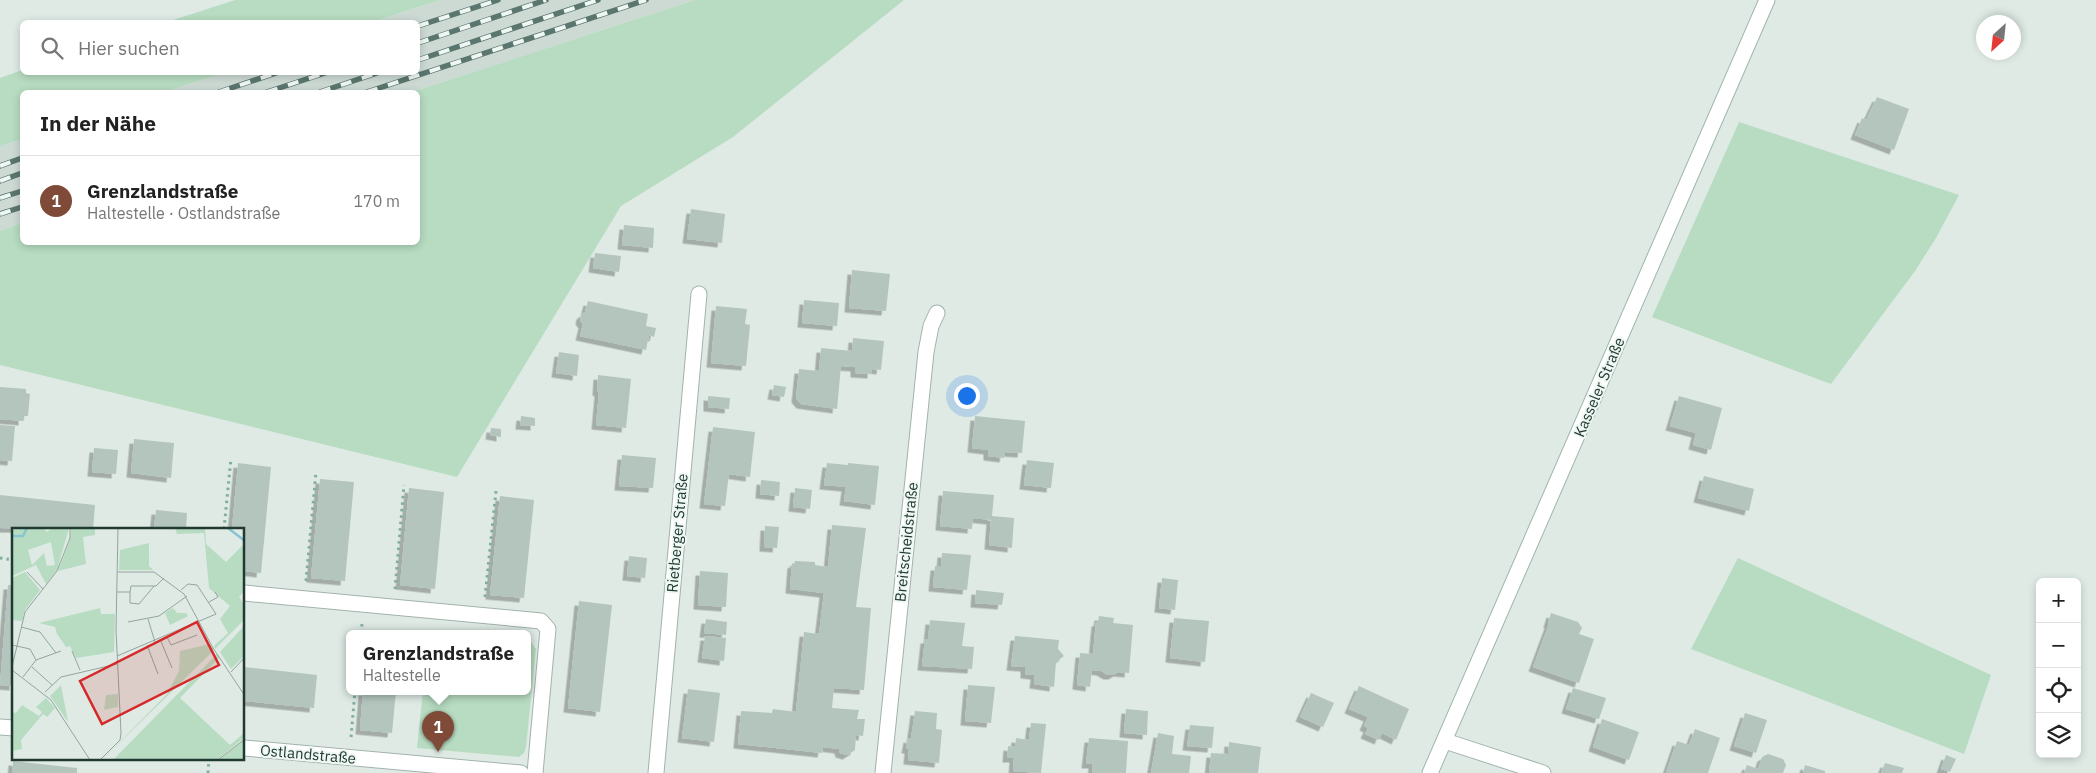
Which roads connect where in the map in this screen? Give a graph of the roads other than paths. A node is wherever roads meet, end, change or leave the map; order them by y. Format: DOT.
graph roads {
  1 [pos="1768,0"];
  2 [pos="699,294"];
  3 [pos="937,313"];
  4 [pos="245,593"];
  5 [pos="1444,741"];
  6 [pos="245,748"];
  7 [pos="521,773"];
  8 [pos="535,773"];
  9 [pos="656,773"];
  10 [pos="883,773"];
  11 [pos="1430,773"];
  12 [pos="1543,773"];
  1 -- 5 [label="street, Kasseler Straße"];
  2 -- 9 [label="street, Rietberger Straße"];
  3 -- 10 [label="street, Breitscheidstraße"];
  4 -- 8 [label="street"];
  5 -- 11 [label="street, Kasseler Straße"];
  5 -- 12 [label="street"];
  6 -- 7 [label="street, Ostlandstraße"];
}
